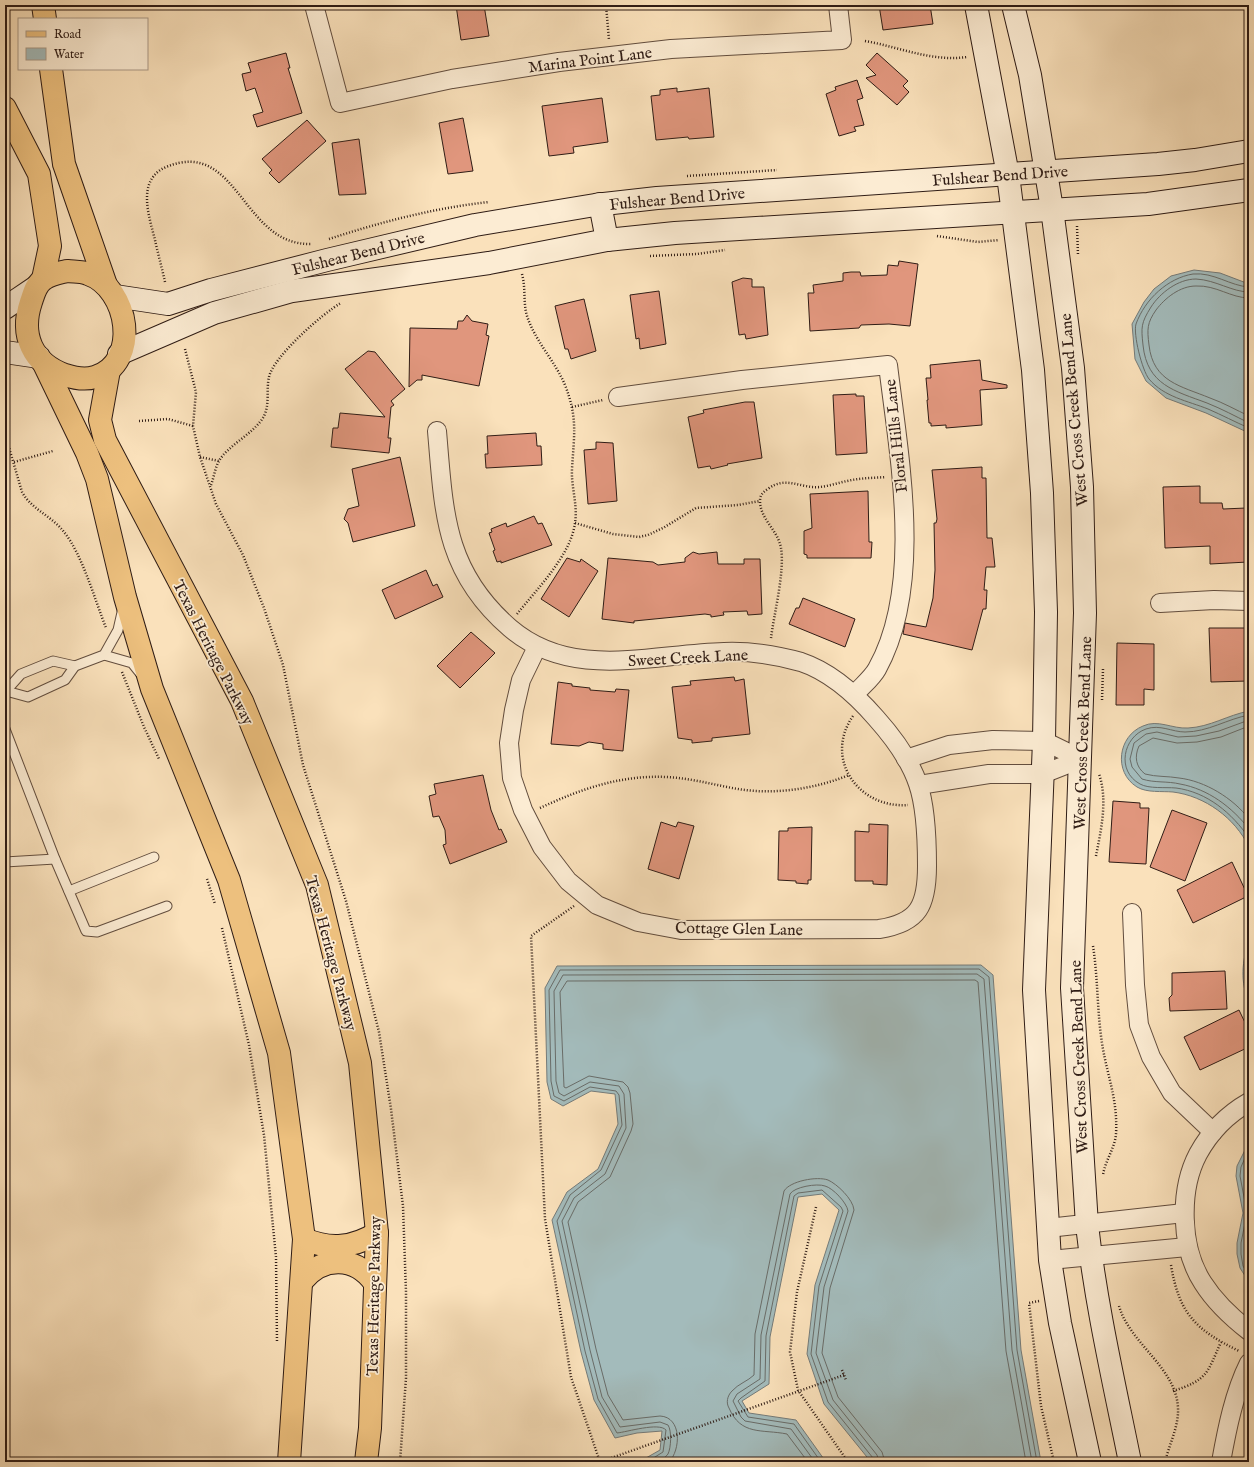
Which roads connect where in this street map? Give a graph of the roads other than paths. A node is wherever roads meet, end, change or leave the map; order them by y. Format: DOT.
graph roads {
  1 [pos="43,5"];
  2 [pos="314,5"];
  3 [pos="838,5"];
  4 [pos="976,5"];
  5 [pos="1013,5"];
  6 [pos="45,18"];
  7 [pos="51,70"];
  8 [pos="5,108"];
  9 [pos="1249,151"];
  10 [pos="1046,172"];
  11 [pos="1008,175"];
  12 [pos="1249,190"];
  13 [pos="600,204"];
  14 [pos="1052,209"];
  15 [pos="1013,211"];
  16 [pos="607,240"];
  17 [pos="40,283"];
  18 [pos="110,290"];
  19 [pos="5,308"];
  20 [pos="5,352"];
  21 [pos="41,361"];
  22 [pos="114,362"];
  23 [pos="618,397"];
  24 [pos="437,432"];
  25 [pos="125,597"];
  26 [pos="1249,601"];
  27 [pos="1160,603"];
  28 [pos="537,647"];
  29 [pos="104,655"];
  30 [pos="75,666"];
  31 [pos="152,689"];
  32 [pos="5,691"];
  33 [pos="860,700"];
  34 [pos="5,729"];
  35 [pos="1044,741"];
  36 [pos="906,759"];
  37 [pos="1089,764"];
  38 [pos="1043,774"];
  39 [pos="919,785"];
  40 [pos="154,857"];
  41 [pos="55,859"];
  42 [pos="5,862"];
  43 [pos="69,891"];
  44 [pos="167,906"];
  45 [pos="1132,913"];
  46 [pos="911,919"];
  47 [pos="1249,1102"];
  48 [pos="1213,1132"];
  49 [pos="1184,1214"];
  50 [pos="1087,1225"];
  51 [pos="1048,1228"];
  52 [pos="376,1233"];
  53 [pos="304,1240"];
  54 [pos="1187,1247"];
  55 [pos="1090,1256"];
  56 [pos="1050,1260"];
  57 [pos="303,1280"];
  58 [pos="374,1282"];
  59 [pos="1249,1331"];
  60 [pos="1249,1363"];
  61 [pos="289,1462"];
  62 [pos="366,1462"];
  63 [pos="1090,1462"];
  64 [pos="1130,1462"];
  65 [pos="1221,1462"];
  1 -- 6 [label="main road"];
  2 -- 3 [label="street, Marina Point Lane"];
  4 -- 11 [label="main road"];
  5 -- 10 [label="main road, West Cross Creek Bend Lane"];
  7 -- 18 [label="main road"];
  8 -- 17 [label="main road"];
  9 -- 10 [label="main road, Fulshear Bend Drive"];
  10 -- 11 [label="main road, Fulshear Bend Drive"];
  10 -- 14 [label="main road, West Cross Creek Bend Lane"];
  11 -- 13 [label="main road, Fulshear Bend Drive"];
  11 -- 15 [label="main road"];
  12 -- 14 [label="main road, Fulshear Bend Drive"];
  13 -- 16 [label="main road"];
  13 -- 18 [label="main road, Fulshear Bend Drive"];
  14 -- 15 [label="main road, Fulshear Bend Drive"];
  14 -- 37 [label="main road, West Cross Creek Bend Lane"];
  15 -- 16 [label="main road, Fulshear Bend Drive"];
  15 -- 35 [label="main road"];
  16 -- 22 [label="main road, Fulshear Bend Drive"];
  17 -- 18 [label="main road"];
  17 -- 19 [label="main road"];
  17 -- 21 [label="main road"];
  18 -- 22 [label="main road"];
  20 -- 21 [label="main road"];
  21 -- 22 [label="main road"];
  21 -- 25 [label="main road"];
  22 -- 52 [label="main road, Texas Heritage Parkway"];
  23 -- 33 [label="street, Floral Hills Lane"];
  24 -- 28 [label="street, Sweet Creek Lane"];
  25 -- 29 [label="lane"];
  25 -- 31 [label="main road"];
  26 -- 27 [label="street"];
  28 -- 33 [label="street, Sweet Creek Lane"];
  28 -- 46 [label="street, Cottage Glen Lane"];
  29 -- 30 [label="lane"];
  29 -- 31 [label="lane"];
  30 -- 32 [label="lane"];
  30 -- 32 [label="lane"];
  31 -- 53 [label="main road"];
  33 -- 36 [label="street, Sweet Creek Lane"];
  34 -- 41 [label="lane"];
  35 -- 36 [label="street"];
  35 -- 37 [label="street"];
  35 -- 38 [label="main road"];
  36 -- 39 [label="street, Sweet Creek Lane"];
  37 -- 38 [label="street"];
  37 -- 50 [label="main road, West Cross Creek Bend Lane"];
  38 -- 39 [label="street"];
  38 -- 51 [label="main road"];
  39 -- 46 [label="street, Sweet Creek Lane"];
  40 -- 43 [label="lane"];
  41 -- 42 [label="lane"];
  41 -- 43 [label="lane"];
  43 -- 44 [label="lane"];
  45 -- 48 [label="street"];
  47 -- 48 [label="street"];
  48 -- 49 [label="street"];
  49 -- 50 [label="street"];
  49 -- 54 [label="street"];
  50 -- 51 [label="street"];
  50 -- 55 [label="main road, West Cross Creek Bend Lane"];
  51 -- 56 [label="main road"];
  52 -- 53 [label="main road"];
  52 -- 58 [label="main road, Texas Heritage Parkway"];
  53 -- 57 [label="main road"];
  54 -- 55 [label="street"];
  54 -- 59 [label="street"];
  55 -- 56 [label="street"];
  55 -- 64 [label="main road, West Cross Creek Bend Lane"];
  56 -- 63 [label="main road"];
  57 -- 58 [label="main road"];
  57 -- 61 [label="main road"];
  58 -- 62 [label="main road, Texas Heritage Parkway"];
  60 -- 65 [label="street"];
}
